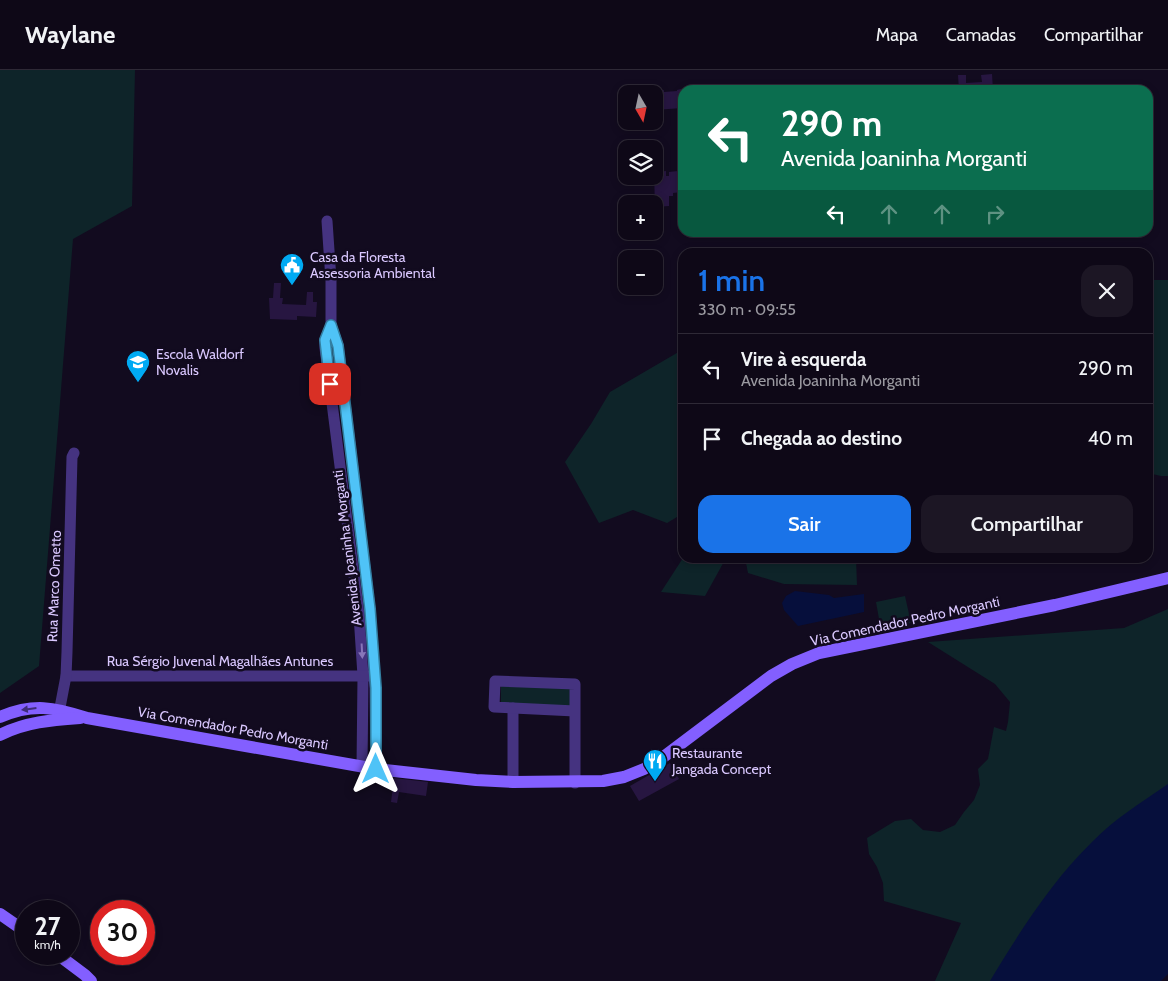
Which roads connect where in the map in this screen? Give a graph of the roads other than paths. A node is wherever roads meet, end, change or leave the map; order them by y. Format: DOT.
graph roads {
  1 [pos="327,221"];
  2 [pos="341,421"];
  3 [pos="74,453"];
  4 [pos="1168,578"];
  5 [pos="66,676"];
  6 [pos="362,676"];
  7 [pos="375,676"];
  8 [pos="513,708"];
  9 [pos="575,712"];
  10 [pos="59,714"];
  11 [pos="0,717"];
  12 [pos="0,735"];
  13 [pos="362,767"];
  14 [pos="376,769"];
  15 [pos="514,782"];
  16 [pos="575,783"];
  17 [pos="0,914"];
  18 [pos="15,924"];
  19 [pos="72,965"];
  20 [pos="91,981"];
  1 -- 2 [label="street, Avenida Joaninha Morganti"];
  2 -- 6 [label="street, Avenida Joaninha Morganti, one-way"];
  2 -- 7 [label="street, Avenida Joaninha Morganti"];
  3 -- 5 [label="street, Rua Marco Ometto"];
  4 -- 16 [label="street, Via Comendador Pedro Morganti"];
  5 -- 6 [label="street, Rua Sérgio Juvenal Magalhães Antunes"];
  5 -- 10 [label="street, Rua Marco Ometto"];
  6 -- 7 [label="street, Rua Sérgio Juvenal Magalhães Antunes"];
  6 -- 13 [label="street, Avenida Joaninha Morganti"];
  7 -- 14 [label="street, Avenida Joaninha Morganti"];
  8 -- 9 [label="street"];
  8 -- 9 [label="street"];
  8 -- 15 [label="street"];
  9 -- 16 [label="street"];
  10 -- 11 [label="street, one-way"];
  10 -- 12 [label="street"];
  10 -- 13 [label="street, Via Comendador Pedro Morganti"];
  13 -- 14 [label="street, Via Comendador Pedro Morganti"];
  14 -- 15 [label="street, Via Comendador Pedro Morganti"];
  15 -- 16 [label="street, Via Comendador Pedro Morganti"];
  17 -- 18 [label="street"];
  19 -- 20 [label="street"];
}
